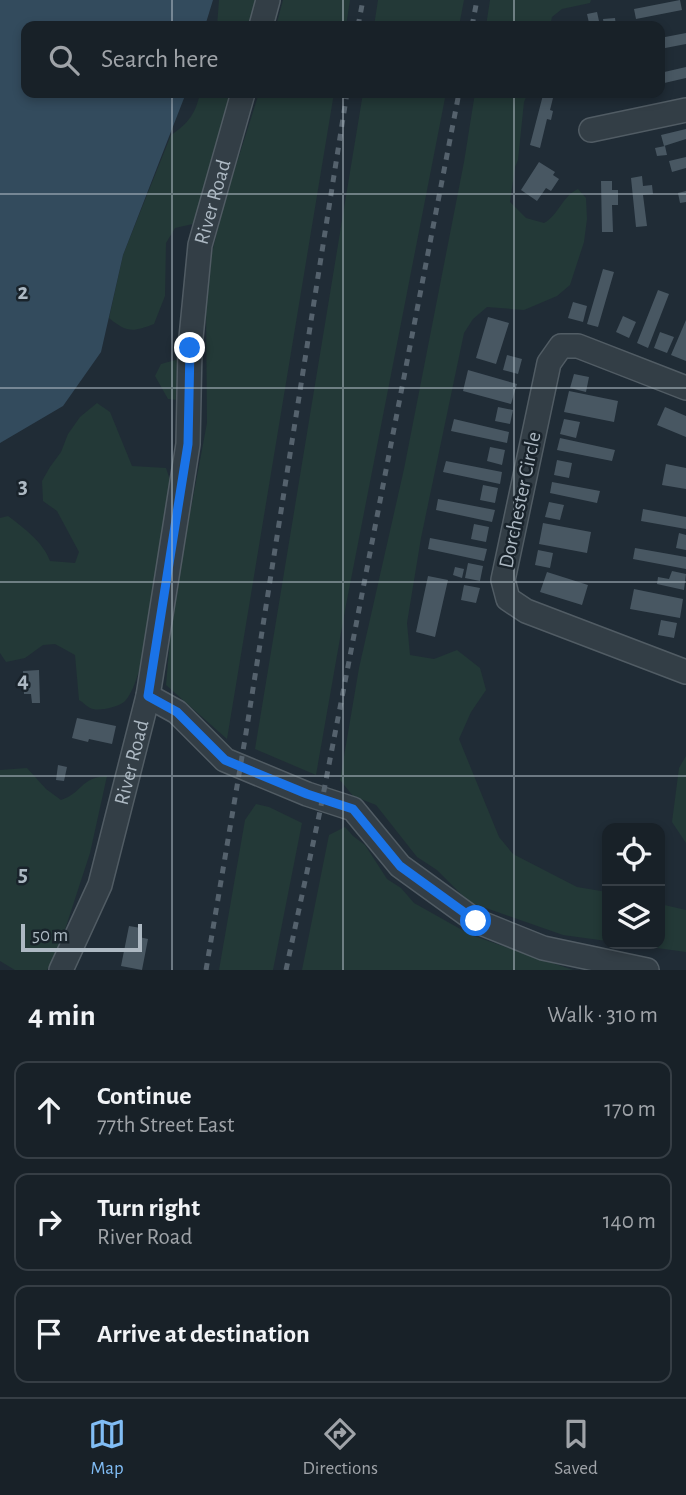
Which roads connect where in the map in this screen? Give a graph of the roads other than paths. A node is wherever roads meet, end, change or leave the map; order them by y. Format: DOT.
graph roads {
  1 [pos="268,0"];
  2 [pos="262,21"];
  3 [pos="242,98"];
  4 [pos="686,110"];
  5 [pos="591,130"];
  6 [pos="686,388"];
  7 [pos="686,671"];
  8 [pos="148,696"];
  9 [pos="61,970"];
  10 [pos="647,970"];
  1 -- 2 [label="street"];
  3 -- 8 [label="street, River Road"];
  4 -- 5 [label="street"];
  6 -- 7 [label="street, Dorchester Circle"];
  8 -- 9 [label="street, River Road"];
  8 -- 10 [label="street"];
}
